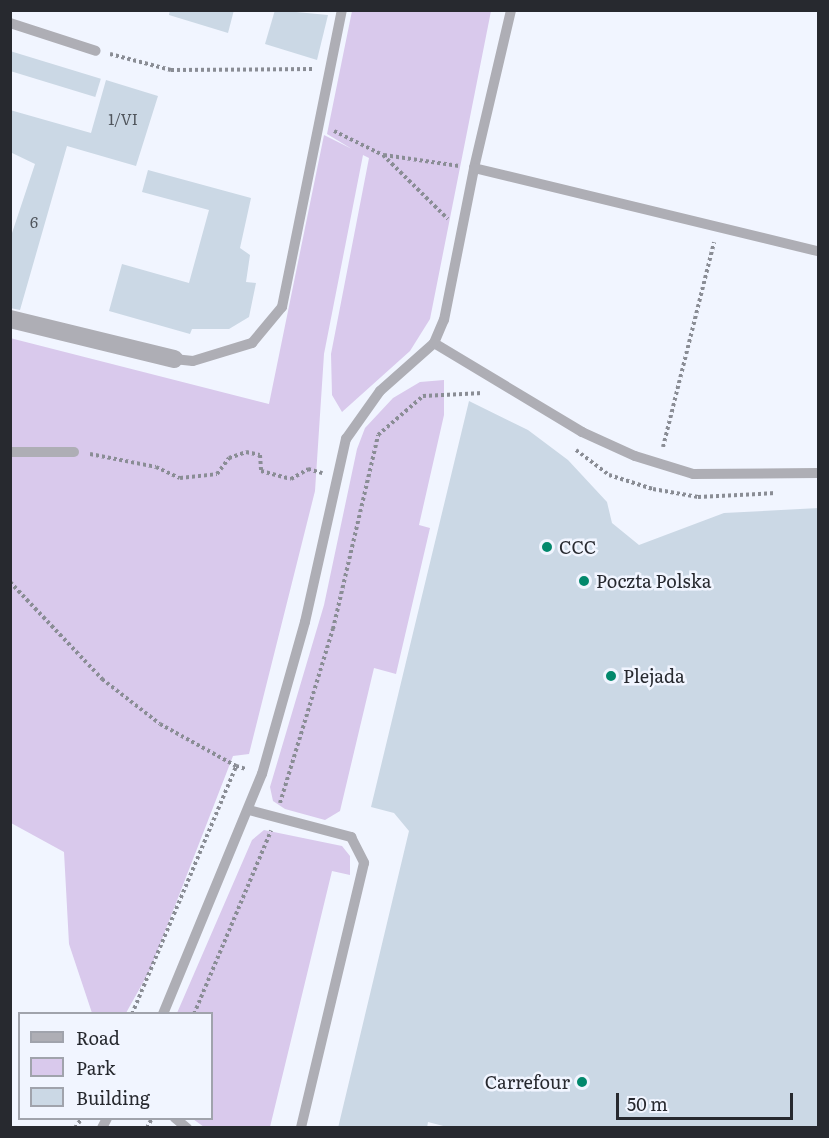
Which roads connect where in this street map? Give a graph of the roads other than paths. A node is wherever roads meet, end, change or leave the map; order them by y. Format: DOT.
graph roads {
  1 [pos="342,10"];
  2 [pos="511,10"];
  3 [pos="10,23"];
  4 [pos="96,51"];
  5 [pos="474,168"];
  6 [pos="819,252"];
  7 [pos="10,319"];
  8 [pos="434,342"];
  9 [pos="174,359"];
  10 [pos="10,452"];
  11 [pos="74,452"];
  12 [pos="819,473"];
  13 [pos="249,810"];
  14 [pos="164,1012"];
  15 [pos="301,1128"];
  1 -- 9 [label="lane"];
  2 -- 5 [label="lane"];
  3 -- 4 [label="lane"];
  5 -- 6 [label="lane"];
  5 -- 8 [label="lane"];
  7 -- 9 [label="street"];
  8 -- 12 [label="lane"];
  8 -- 13 [label="lane"];
  10 -- 11 [label="lane"];
  13 -- 14 [label="lane"];
  13 -- 15 [label="lane"];
}
